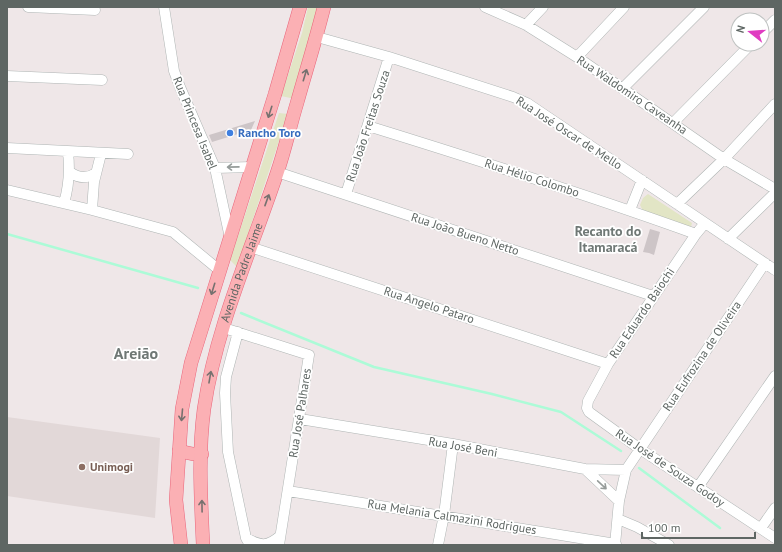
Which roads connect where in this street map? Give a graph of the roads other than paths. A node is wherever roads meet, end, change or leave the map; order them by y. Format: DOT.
graph roads {
  1 [pos="28,7"];
  2 [pos="164,7"];
  3 [pos="300,7"];
  4 [pos="324,7"];
  5 [pos="485,7"];
  6 [pos="543,7"];
  7 [pos="624,7"];
  8 [pos="704,7"];
  9 [pos="95,10"];
  10 [pos="526,25"];
  11 [pos="316,37"];
  12 [pos="743,52"];
  13 [pos="389,57"];
  14 [pos="577,57"];
  15 [pos="7,76"];
  16 [pos="102,80"];
  17 [pos="623,88"];
  18 [pos="275,94"];
  19 [pos="297,103"];
  20 [pos="775,104"];
  21 [pos="673,122"];
  22 [pos="368,126"];
  23 [pos="7,148"];
  24 [pos="68,152"];
  25 [pos="101,154"];
  26 [pos="128,154"];
  27 [pos="724,159"];
  28 [pos="252,167"];
  29 [pos="215,168"];
  30 [pos="70,172"];
  31 [pos="277,172"];
  32 [pos="96,173"];
  33 [pos="642,180"];
  34 [pos="775,189"];
  35 [pos="7,190"];
  36 [pos="775,193"];
  37 [pos="346,194"];
  38 [pos="64,203"];
  39 [pos="677,204"];
  40 [pos="92,210"];
  41 [pos="630,210"];
  42 [pos="705,223"];
  43 [pos="696,234"];
  44 [pos="230,239"];
  45 [pos="728,239"];
  46 [pos="250,247"];
  47 [pos="764,263"];
  48 [pos="220,265"];
  49 [pos="775,270"];
  50 [pos="237,287"];
  51 [pos="653,296"];
  52 [pos="224,328"];
  53 [pos="238,332"];
  54 [pos="608,364"];
  55 [pos="775,376"];
  56 [pos="587,408"];
  57 [pos="300,419"];
  58 [pos="453,444"];
  59 [pos="640,449"];
  60 [pos="179,451"];
  61 [pos="202,454"];
  62 [pos="585,469"];
  63 [pos="626,470"];
  64 [pos="698,487"];
  65 [pos="288,491"];
  66 [pos="619,501"];
  67 [pos="775,508"];
  68 [pos="444,515"];
  69 [pos="618,519"];
  70 [pos="761,528"];
  71 [pos="775,538"];
  72 [pos="280,540"];
  73 [pos="248,541"];
  74 [pos="616,544"];
  75 [pos="181,545"];
  76 [pos="203,545"];
  77 [pos="438,545"];
  78 [pos="669,545"];
  1 -- 9 [label="street"];
  2 -- 29 [label="street, Rua Princesa Isabel"];
  3 -- 18 [label="main road, Avenida Padre Jaime"];
  4 -- 11 [label="main road, Avenida Padre Jaime"];
  5 -- 10 [label="street, Rua Waldomiro Caveanha"];
  6 -- 10 [label="street"];
  7 -- 14 [label="street"];
  8 -- 17 [label="street"];
  10 -- 14 [label="street, Rua Waldomiro Caveanha"];
  11 -- 13 [label="street, Rua José Oscar de Mello"];
  19 -- 11 [label="main road, Avenida Padre Jaime, one-way"];
  12 -- 21 [label="street"];
  13 -- 22 [label="street, Rua João Freitas Souza"];
  13 -- 33 [label="street, Rua José Oscar de Mello"];
  14 -- 17 [label="street, Rua Waldomiro Caveanha"];
  15 -- 16 [label="street"];
  17 -- 21 [label="street, Rua Waldomiro Caveanha"];
  18 -- 19 [label="main road"];
  18 -- 28 [label="main road, Avenida Padre Jaime, one-way"];
  19 -- 31 [label="main road, Avenida Padre Jaime"];
  20 -- 27 [label="street"];
  21 -- 27 [label="street, Rua Waldomiro Caveanha"];
  22 -- 37 [label="street, Rua João Freitas Souza"];
  22 -- 41 [label="street, Rua Hélio Colombo"];
  23 -- 24 [label="street"];
  24 -- 25 [label="street"];
  24 -- 30 [label="street"];
  25 -- 26 [label="street"];
  25 -- 32 [label="street"];
  27 -- 34 [label="street, Rua Waldomiro Caveanha"];
  27 -- 39 [label="street"];
  28 -- 29 [label="street, one-way"];
  28 -- 44 [label="main road, Avenida Padre Jaime"];
  29 -- 44 [label="street, Rua Princesa Isabel"];
  30 -- 32 [label="street"];
  30 -- 38 [label="street"];
  31 -- 37 [label="street, Rua João Bueno Netto"];
  46 -- 31 [label="main road, Avenida Padre Jaime, one-way"];
  32 -- 40 [label="street"];
  33 -- 39 [label="street, Rua José Oscar de Mello"];
  33 -- 41 [label="street"];
  35 -- 38 [label="street"];
  36 -- 45 [label="street"];
  37 -- 51 [label="street, Rua João Bueno Netto"];
  38 -- 40 [label="street"];
  39 -- 42 [label="street, Rua José Oscar de Mello"];
  40 -- 48 [label="street"];
  41 -- 43 [label="street, Rua Hélio Colombo"];
  42 -- 43 [label="street, Rua Eduardo Baiochi"];
  42 -- 45 [label="street, Rua José Oscar de Mello"];
  43 -- 51 [label="street, Rua Eduardo Baiochi"];
  44 -- 48 [label="main road, Avenida Padre Jaime"];
  45 -- 47 [label="street, Rua José Oscar de Mello"];
  46 -- 50 [label="main road, Avenida Padre Jaime"];
  46 -- 54 [label="street, Rua Angelo Pataro"];
  47 -- 49 [label="street, Rua José Oscar de Mello"];
  47 -- 59 [label="street, Rua Eufrozina de Oliveira"];
  48 -- 50 [label="main road"];
  48 -- 60 [label="main road, Avenida Padre Jaime, one-way"];
  50 -- 52 [label="main road, Avenida Padre Jaime"];
  51 -- 54 [label="street, Rua Eduardo Baiochi"];
  52 -- 53 [label="street, Rua José Palhares"];
  61 -- 52 [label="main road, Avenida Padre Jaime, one-way"];
  53 -- 57 [label="street, Rua José Palhares"];
  53 -- 73 [label="street"];
  54 -- 56 [label="street, Rua Eduardo Baiochi"];
  55 -- 64 [label="street"];
  56 -- 59 [label="street, Rua José de Souza Godoy"];
  57 -- 58 [label="street, Rua José Beni"];
  57 -- 65 [label="street, Rua José Palhares"];
  58 -- 62 [label="street, Rua José Beni"];
  58 -- 68 [label="street"];
  59 -- 63 [label="street, Rua Eufrozina de Oliveira"];
  59 -- 64 [label="street, Rua José de Souza Godoy"];
  60 -- 61 [label="main road"];
  60 -- 75 [label="main road, Avenida Padre Jaime"];
  76 -- 61 [label="main road, Avenida Padre Jaime, one-way"];
  62 -- 63 [label="street, Rua José Beni"];
  62 -- 66 [label="street, one-way"];
  63 -- 66 [label="street"];
  64 -- 70 [label="street, Rua José de Souza Godoy"];
  65 -- 68 [label="street, Rua Melania Calmazini Rodrigues"];
  65 -- 72 [label="street, Rua José Palhares"];
  66 -- 69 [label="street"];
  67 -- 70 [label="street"];
  68 -- 74 [label="street, Rua Melania Calmazini Rodrigues"];
  68 -- 77 [label="street"];
  69 -- 74 [label="street"];
  69 -- 78 [label="street"];
  70 -- 71 [label="street, Rua José de Souza Godoy"];
  72 -- 73 [label="street, Rua José Palhares"];
}
